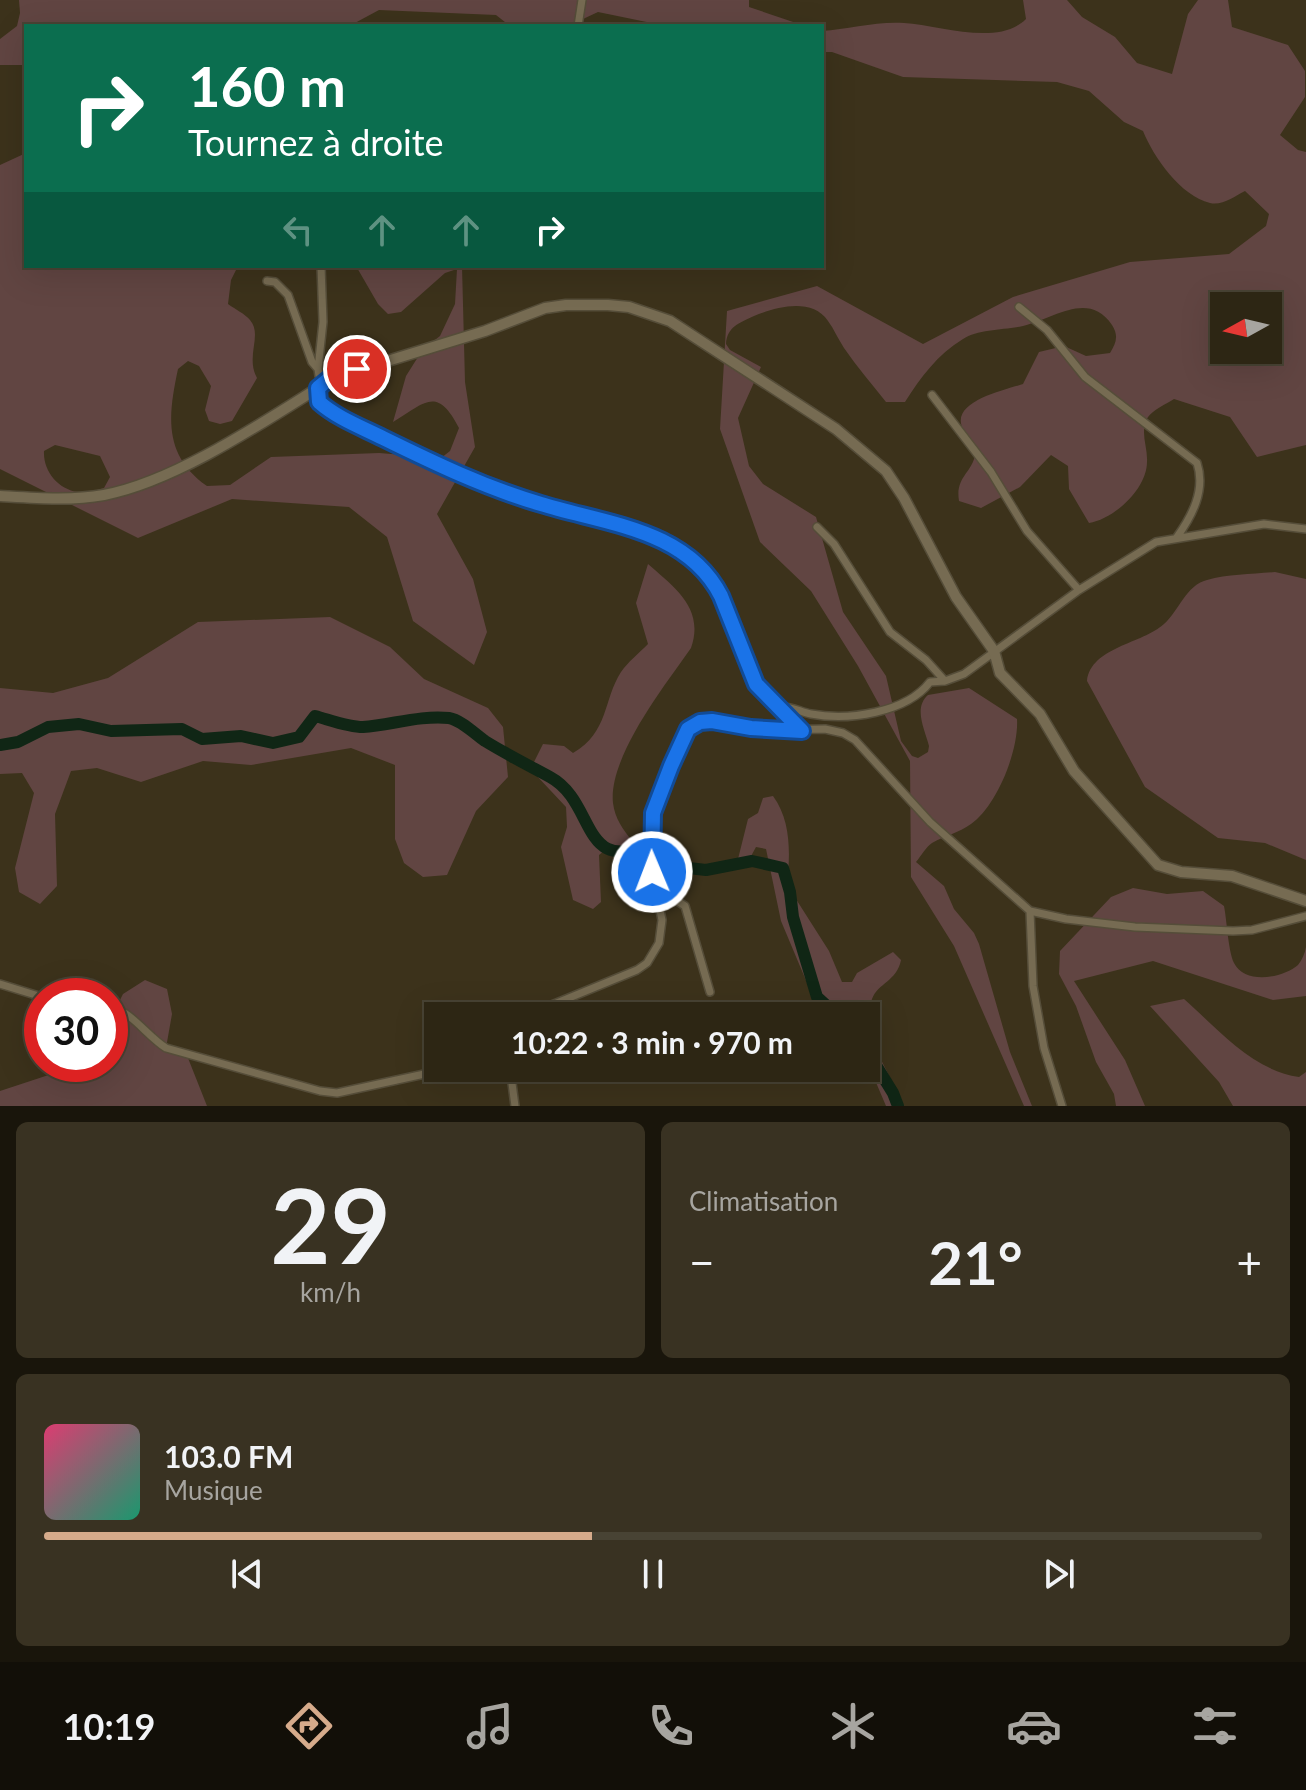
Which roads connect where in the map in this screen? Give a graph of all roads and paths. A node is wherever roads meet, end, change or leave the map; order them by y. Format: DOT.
graph roads {
  1 [pos="582,0"];
  2 [pos="578,24"];
  3 [pos="321,268"];
  4 [pos="267,281"];
  5 [pos="1019,307"];
  6 [pos="318,369"];
  7 [pos="329,379"];
  8 [pos="318,388"];
  9 [pos="932,395"];
  10 [pos="0,496"];
  11 [pos="817,527"];
  12 [pos="1306,529"];
  13 [pos="1177,537"];
  14 [pos="1079,590"];
  15 [pos="994,651"];
  16 [pos="945,681"];
  17 [pos="780,707"];
  18 [pos="802,731"];
  19 [pos="657,895"];
  20 [pos="1306,901"];
  21 [pos="1030,911"];
  22 [pos="1306,916"];
  23 [pos="0,984"];
  24 [pos="24,991"];
  25 [pos="710,992"];
  26 [pos="560,1002"];
  27 [pos="128,1017"];
  28 [pos="424,1074"];
  29 [pos="512,1082"];
  30 [pos="515,1106"];
  31 [pos="1062,1106"];
  1 -- 2 [label="street"];
  3 -- 6 [label="street"];
  4 -- 6 [label="street"];
  5 -- 13 [label="street"];
  6 -- 7 [label="street"];
  7 -- 8 [label="street"];
  7 -- 15 [label="street"];
  8 -- 10 [label="street"];
  8 -- 17 [label="street"];
  9 -- 14 [label="street"];
  11 -- 16 [label="street"];
  12 -- 13 [label="street"];
  13 -- 14 [label="street"];
  14 -- 15 [label="street"];
  15 -- 16 [label="street"];
  15 -- 20 [label="street"];
  16 -- 17 [label="street"];
  17 -- 18 [label="street"];
  18 -- 19 [label="street"];
  18 -- 21 [label="street"];
  19 -- 25 [label="street"];
  19 -- 26 [label="street"];
  21 -- 22 [label="street"];
  21 -- 31 [label="street"];
  23 -- 24 [label="street"];
  27 -- 28 [label="street"];
  29 -- 30 [label="street"];
}
